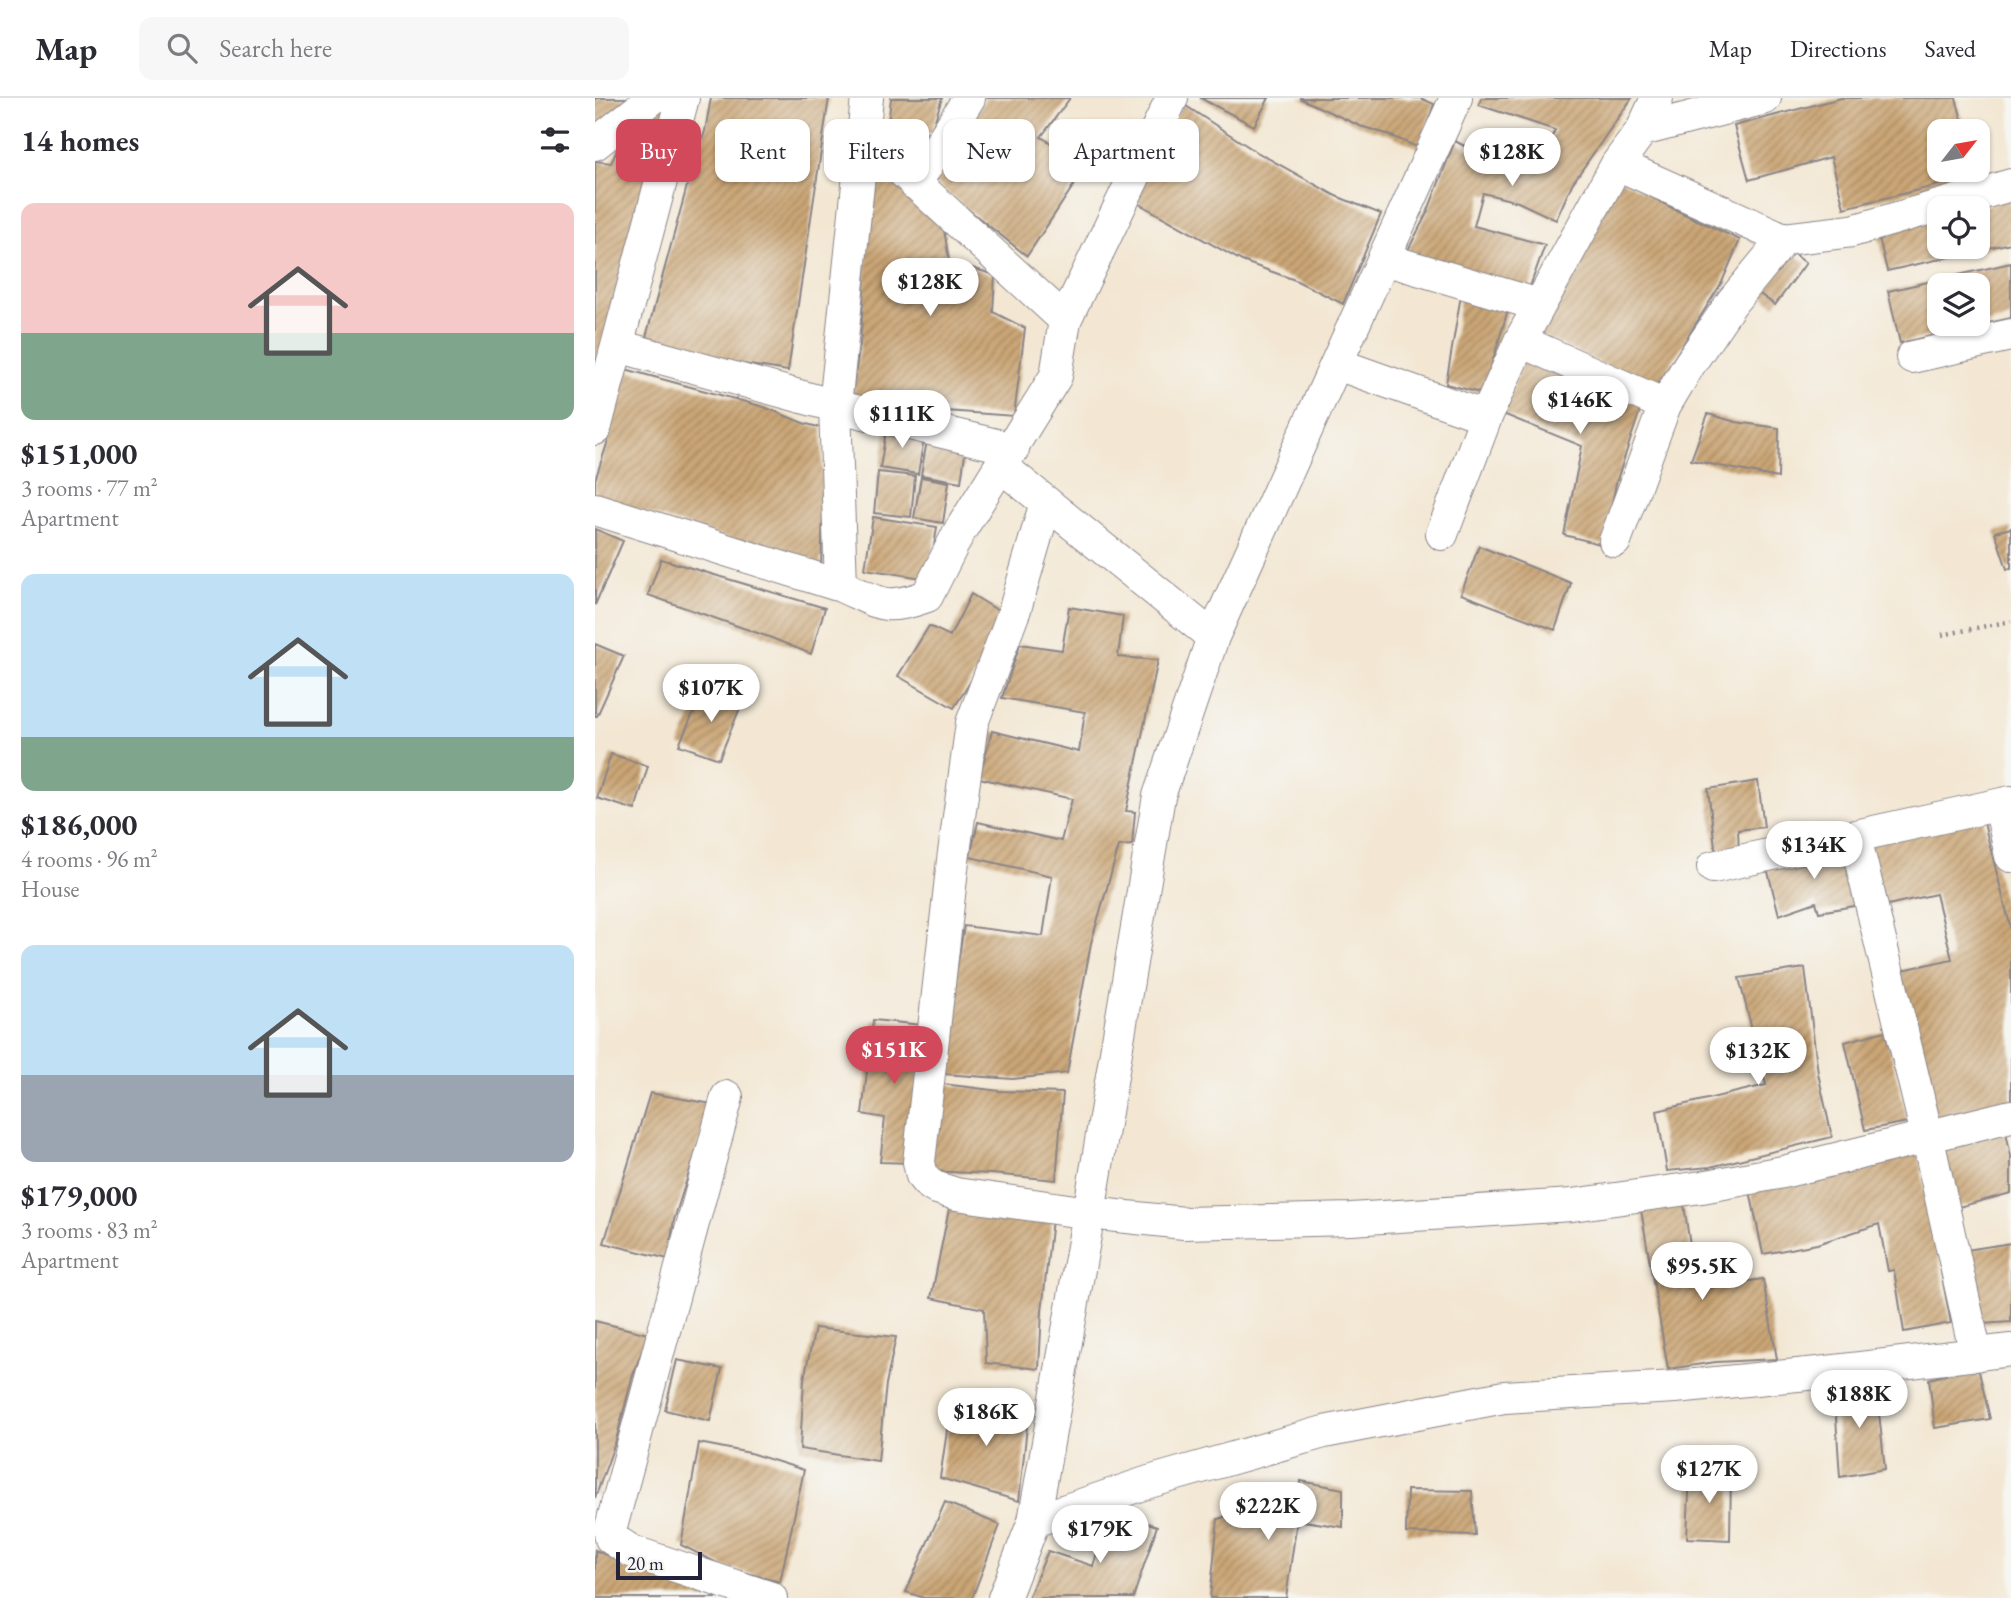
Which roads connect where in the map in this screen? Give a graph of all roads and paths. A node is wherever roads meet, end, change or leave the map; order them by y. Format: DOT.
graph roads {
  1 [pos="653,98"];
  2 [pos="683,98"];
  3 [pos="867,98"];
  4 [pos="969,98"];
  5 [pos="1173,98"];
  6 [pos="1657,98"];
  7 [pos="1765,98"];
  8 [pos="1451,100"];
  9 [pos="865,119"];
  10 [pos="1642,130"];
  11 [pos="595,144"];
  12 [pos="1617,164"];
  13 [pos="858,182"];
  14 [pos="915,184"];
  15 [pos="2011,185"];
  16 [pos="1784,239"];
  17 [pos="1384,259"];
  18 [pos="1539,305"];
  19 [pos="1065,320"];
  20 [pos="2011,335"];
  21 [pos="1520,341"];
  22 [pos="618,346"];
  23 [pos="1912,357"];
  24 [pos="1338,364"];
  25 [pos="1665,405"];
  26 [pos="835,406"];
  27 [pos="1486,417"];
  28 [pos="595,429"];
  29 [pos="1007,457"];
  30 [pos="1046,502"];
  31 [pos="595,509"];
  32 [pos="1442,534"];
  33 [pos="1615,541"];
  34 [pos="841,586"];
  35 [pos="2011,621"];
  36 [pos="1942,635"];
  37 [pos="1213,637"];
  38 [pos="2005,803"];
  39 [pos="1855,837"];
  40 [pos="2011,856"];
  41 [pos="1713,867"];
  42 [pos="727,1097"];
  43 [pos="2011,1116"];
  44 [pos="1927,1135"];
  45 [pos="1089,1213"];
  46 [pos="2011,1350"];
  47 [pos="1976,1355"];
  48 [pos="1034,1521"];
  49 [pos="731,1591"];
  50 [pos="771,1598"];
  51 [pos="1004,1598"];
  1 -- 11 [label="street"];
  2 -- 22 [label="street"];
  3 -- 9 [label="street"];
  4 -- 14 [label="street"];
  5 -- 19 [label="street"];
  6 -- 10 [label="street"];
  7 -- 10 [label="street"];
  8 -- 17 [label="street"];
  10 -- 12 [label="street"];
  12 -- 16 [label="street"];
  12 -- 18 [label="street"];
  13 -- 26 [label="street"];
  14 -- 19 [label="street"];
  15 -- 16 [label="street"];
  16 -- 25 [label="street"];
  17 -- 18 [label="street"];
  17 -- 24 [label="street"];
  18 -- 21 [label="street"];
  19 -- 29 [label="street"];
  20 -- 23 [label="street"];
  21 -- 25 [label="street"];
  21 -- 27 [label="street"];
  22 -- 26 [label="street"];
  22 -- 28 [label="street"];
  24 -- 27 [label="street"];
  24 -- 37 [label="street"];
  25 -- 33 [label="street"];
  26 -- 29 [label="street"];
  26 -- 34 [label="street"];
  27 -- 32 [label="street"];
  29 -- 30 [label="street"];
  29 -- 34 [label="street"];
  30 -- 37 [label="street"];
  30 -- 45 [label="street"];
  31 -- 34 [label="street"];
  35 -- 36 [label="path"];
  37 -- 45 [label="street"];
  38 -- 39 [label="street"];
  38 -- 40 [label="street"];
  39 -- 41 [label="street"];
  39 -- 44 [label="street"];
  42 -- 49 [label="street"];
  43 -- 44 [label="street"];
  44 -- 45 [label="street"];
  44 -- 47 [label="street"];
  45 -- 48 [label="street"];
  46 -- 47 [label="street"];
  47 -- 48 [label="street"];
  48 -- 51 [label="street"];
  49 -- 50 [label="street"];
}
